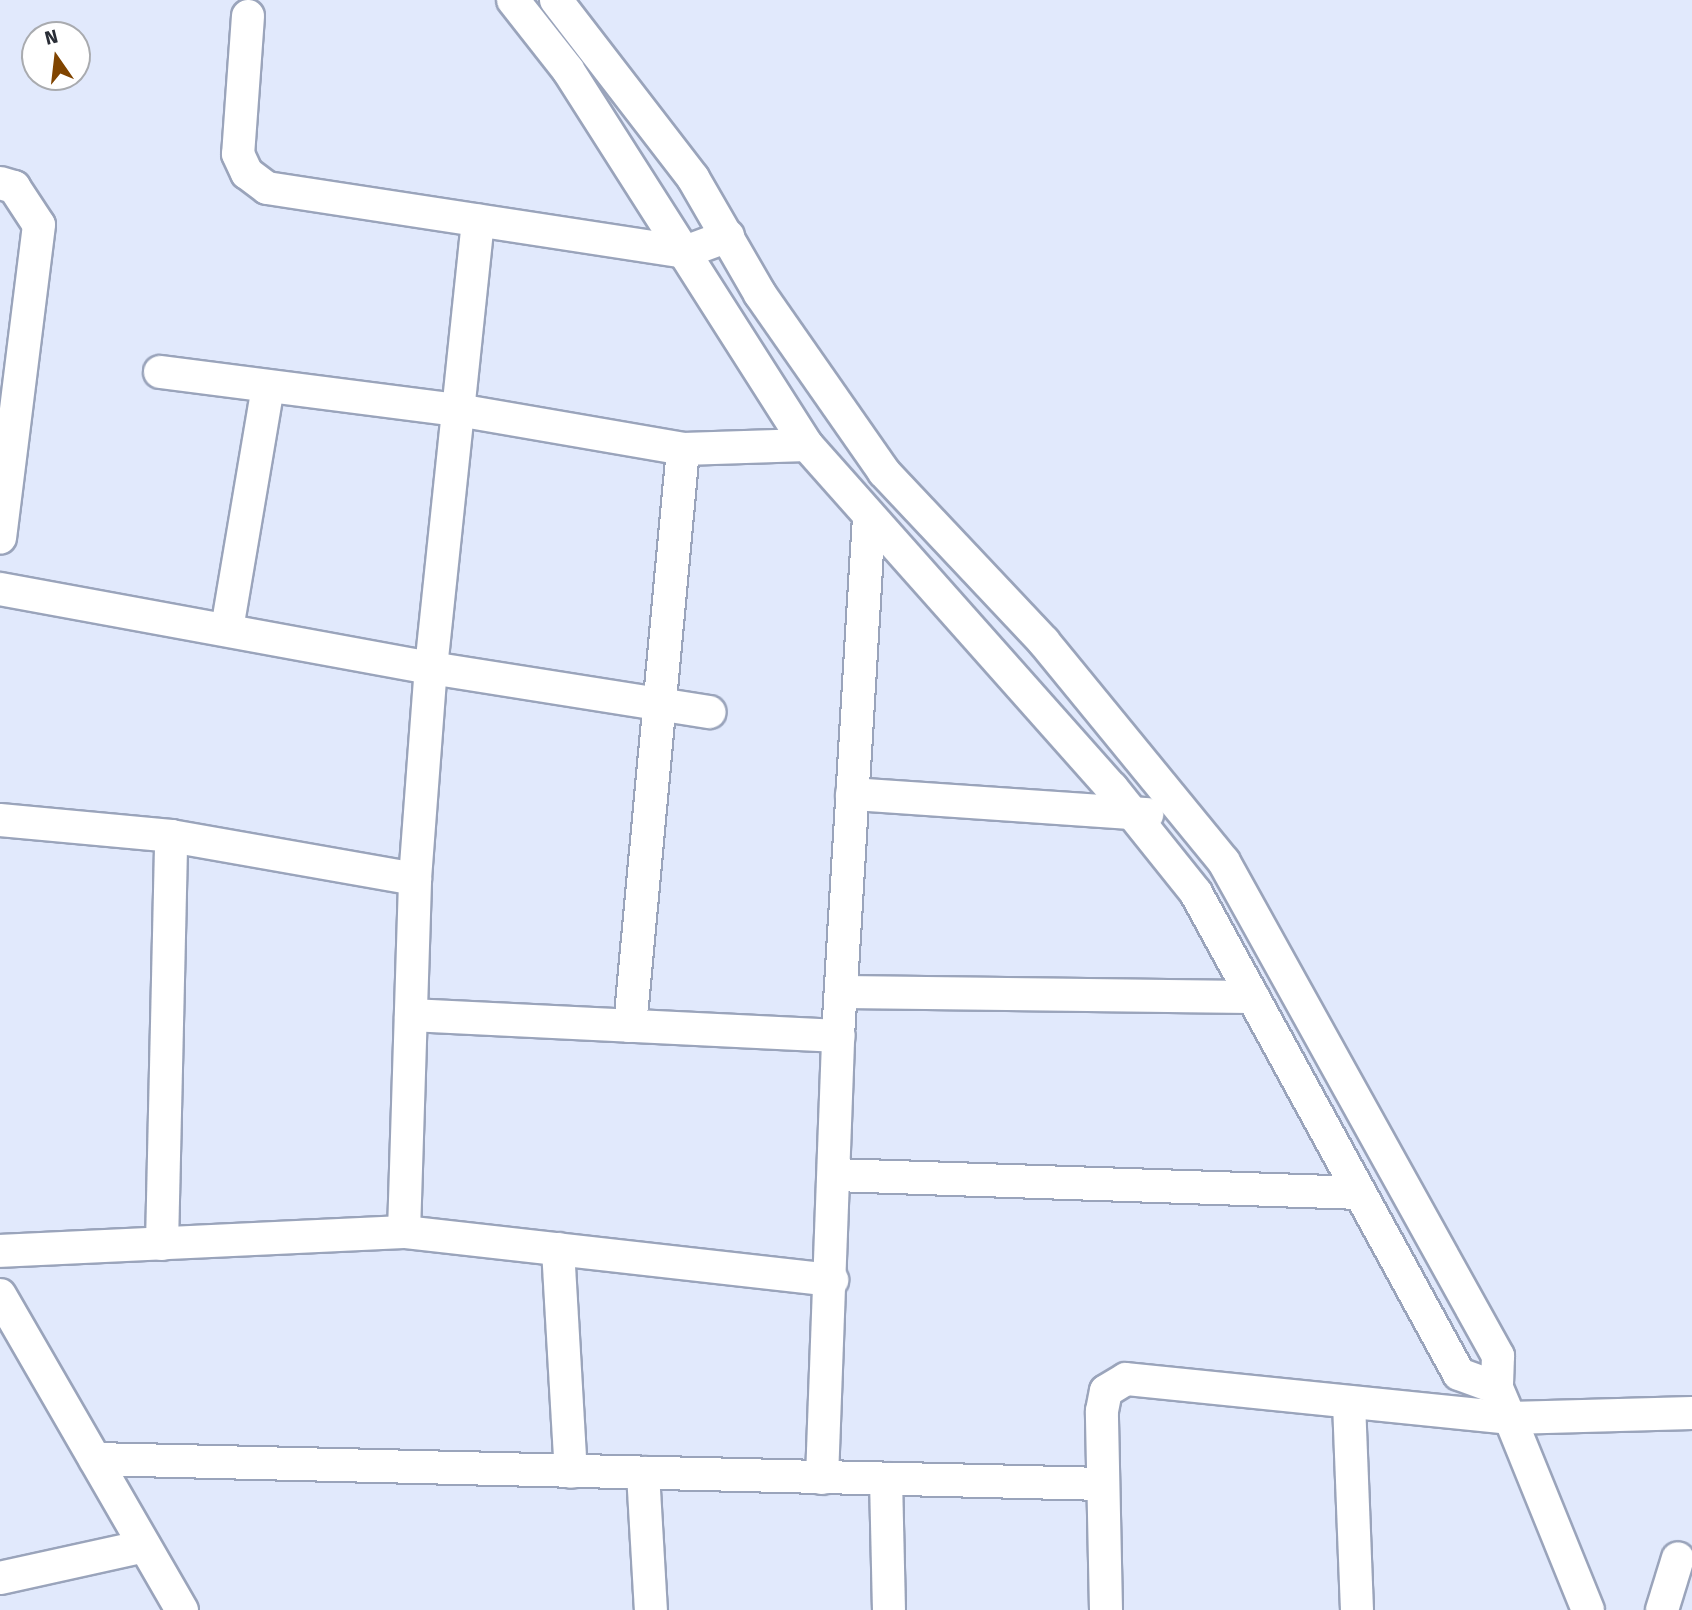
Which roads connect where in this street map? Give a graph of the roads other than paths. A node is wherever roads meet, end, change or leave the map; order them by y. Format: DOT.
graph roads {
  1 [pos="543,9"];
  2 [pos="248,16"];
  3 [pos="0,183"];
  4 [pos="478,220"];
  5 [pos="728,236"];
  6 [pos="685,252"];
  7 [pos="160,372"];
  8 [pos="268,386"];
  9 [pos="8,403"];
  10 [pos="458,411"];
  11 [pos="807,445"];
  12 [pos="683,449"];
  13 [pos="869,517"];
  14 [pos="0,538"];
  15 [pos="0,589"];
  16 [pos="227,629"];
  17 [pos="431,668"];
  18 [pos="662,707"];
  19 [pos="710,712"];
  20 [pos="852,793"];
  21 [pos="1183,809"];
  22 [pos="1134,816"];
  23 [pos="0,820"];
  24 [pos="171,836"];
  25 [pos="415,879"];
  26 [pos="841,992"];
  27 [pos="1253,996"];
  28 [pos="411,1015"];
  29 [pos="630,1026"];
  30 [pos="838,1036"];
  31 [pos="835,1175"];
  32 [pos="1360,1193"];
  33 [pos="404,1232"];
  34 [pos="162,1244"];
  35 [pos="558,1249"];
  36 [pos="0,1251"];
  37 [pos="832,1280"];
  38 [pos="0,1295"];
  39 [pos="1497,1388"];
  40 [pos="1349,1402"];
  41 [pos="1692,1413"];
  42 [pos="1510,1418"];
  43 [pos="95,1459"];
  44 [pos="572,1472"];
  45 [pos="643,1473"];
  46 [pos="822,1478"];
  47 [pos="886,1479"];
  48 [pos="1103,1484"];
  49 [pos="145,1546"];
  50 [pos="1678,1558"];
  51 [pos="0,1578"];
  52 [pos="182,1610"];
  53 [pos="651,1610"];
  54 [pos="889,1610"];
  55 [pos="1106,1610"];
  56 [pos="1357,1610"];
  57 [pos="1588,1610"];
  58 [pos="1662,1610"];
  1 -- 5 [label="street"];
  1 -- 6 [label="street"];
  2 -- 4 [label="street"];
  3 -- 9 [label="street"];
  4 -- 6 [label="street"];
  4 -- 10 [label="street"];
  5 -- 6 [label="street"];
  5 -- 21 [label="street"];
  6 -- 11 [label="street"];
  7 -- 8 [label="street"];
  8 -- 10 [label="street"];
  8 -- 16 [label="street"];
  9 -- 14 [label="street"];
  10 -- 12 [label="street"];
  10 -- 17 [label="street"];
  11 -- 12 [label="street"];
  11 -- 13 [label="street"];
  12 -- 18 [label="street"];
  13 -- 20 [label="street"];
  13 -- 22 [label="street"];
  15 -- 16 [label="street"];
  16 -- 17 [label="street"];
  17 -- 18 [label="street"];
  17 -- 25 [label="street"];
  18 -- 19 [label="street"];
  18 -- 29 [label="street"];
  20 -- 22 [label="street"];
  20 -- 26 [label="street"];
  21 -- 22 [label="street"];
  21 -- 39 [label="street"];
  22 -- 27 [label="street"];
  23 -- 24 [label="street"];
  24 -- 25 [label="street"];
  24 -- 34 [label="street"];
  25 -- 28 [label="street"];
  26 -- 27 [label="street"];
  26 -- 30 [label="street"];
  27 -- 32 [label="street"];
  28 -- 29 [label="street"];
  28 -- 33 [label="street"];
  29 -- 30 [label="street"];
  30 -- 31 [label="street"];
  31 -- 32 [label="street"];
  31 -- 37 [label="street"];
  32 -- 39 [label="street"];
  33 -- 34 [label="street"];
  33 -- 35 [label="street"];
  34 -- 36 [label="street"];
  35 -- 37 [label="street"];
  35 -- 44 [label="street"];
  37 -- 46 [label="street"];
  38 -- 43 [label="street"];
  39 -- 42 [label="street"];
  40 -- 42 [label="street"];
  40 -- 48 [label="street"];
  40 -- 56 [label="street"];
  41 -- 42 [label="street"];
  42 -- 57 [label="street"];
  43 -- 44 [label="street"];
  43 -- 49 [label="street"];
  44 -- 45 [label="street"];
  45 -- 46 [label="street"];
  45 -- 53 [label="street"];
  46 -- 47 [label="street"];
  47 -- 48 [label="street"];
  47 -- 54 [label="street"];
  48 -- 55 [label="street"];
  49 -- 51 [label="street"];
  49 -- 52 [label="street"];
  50 -- 58 [label="street"];
}
